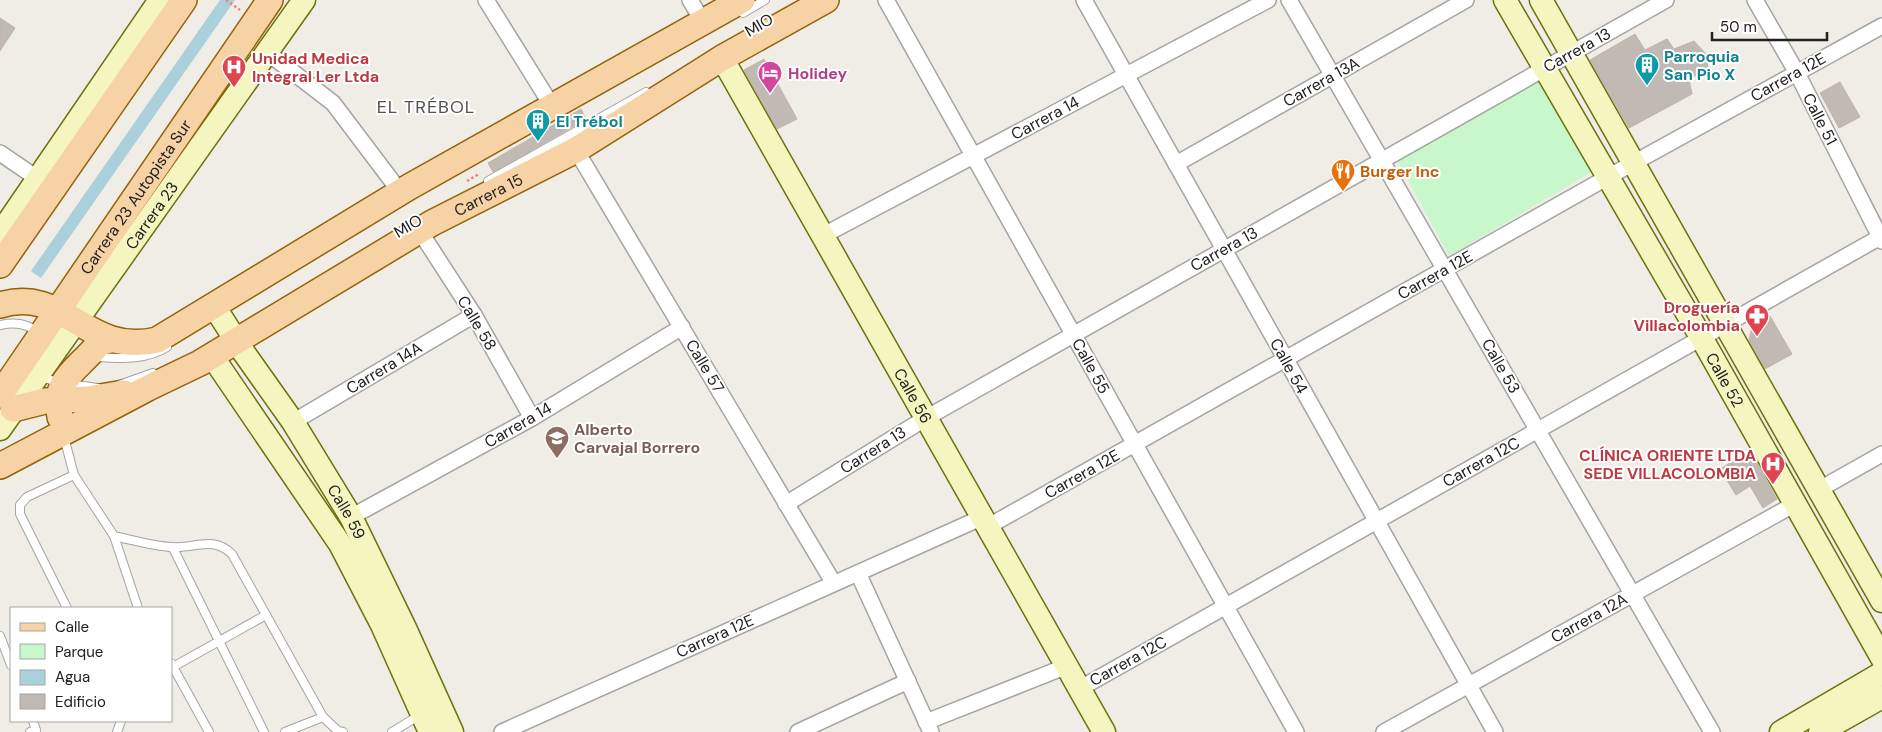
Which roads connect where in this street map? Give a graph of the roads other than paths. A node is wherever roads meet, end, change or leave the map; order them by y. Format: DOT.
graph roads {
  1 [pos="160,0"];
  2 [pos="184,0"];
  3 [pos="270,0"];
  4 [pos="304,0"];
  5 [pos="486,0"];
  6 [pos="690,0"];
  7 [pos="765,0"];
  8 [pos="826,0"];
  9 [pos="886,0"];
  10 [pos="1084,0"];
  11 [pos="1268,0"];
  12 [pos="1290,0"];
  13 [pos="1466,0"];
  14 [pos="1505,0"];
  15 [pos="1541,0"];
  16 [pos="1666,0"];
  17 [pos="1755,0"];
  18 [pos="736,10"];
  19 [pos="703,22"];
  20 [pos="1882,26"];
  21 [pos="268,53"];
  22 [pos="1570,54"];
  23 [pos="722,58"];
  24 [pos="1545,68"];
  25 [pos="1797,73"];
  26 [pos="1126,75"];
  27 [pos="1333,76"];
  28 [pos="656,86"];
  29 [pos="552,106"];
  30 [pos="91,134"];
  31 [pos="576,150"];
  32 [pos="0,153"];
  33 [pos="973,156"];
  34 [pos="1382,160"];
  35 [pos="1634,163"];
  36 [pos="1176,164"];
  37 [pos="48,172"];
  38 [pos="1608,177"];
  39 [pos="477,187"];
  40 [pos="401,193"];
  41 [pos="420,230"];
  42 [pos="0,234"];
  43 [pos="822,236"];
  44 [pos="1881,238"];
  45 [pos="1223,249"];
  46 [pos="0,265"];
  47 [pos="1445,269"];
  48 [pos="0,305"];
  49 [pos="474,314"];
  50 [pos="66,316"];
  51 [pos="1726,323"];
  52 [pos="0,325"];
  53 [pos="222,327"];
  54 [pos="682,327"];
  55 [pos="1073,334"];
  56 [pos="1701,337"];
  57 [pos="111,340"];
  58 [pos="176,341"];
  59 [pos="55,343"];
  60 [pos="84,356"];
  61 [pos="1285,359"];
  62 [pos="165,367"];
  63 [pos="20,376"];
  64 [pos="148,388"];
  65 [pos="59,393"];
  66 [pos="4,411"];
  67 [pos="532,418"];
  68 [pos="926,418"];
  69 [pos="293,422"];
  70 [pos="1538,430"];
  71 [pos="63,433"];
  72 [pos="1135,444"];
  73 [pos="1882,454"];
  74 [pos="0,466"];
  75 [pos="74,475"];
  76 [pos="1820,489"];
  77 [pos="786,504"];
  78 [pos="1795,504"];
  79 [pos="986,521"];
  80 [pos="1376,521"];
  81 [pos="350,531"];
  82 [pos="114,536"];
  83 [pos="173,548"];
  84 [pos="858,572"];
  85 [pos="833,582"];
  86 [pos="1632,594"];
  87 [pos="1882,601"];
  88 [pos="1226,606"];
  89 [pos="66,607"];
  90 [pos="136,607"];
  91 [pos="266,614"];
  92 [pos="0,636"];
  93 [pos="219,640"];
  94 [pos="1882,658"];
  95 [pos="10,662"];
  96 [pos="172,666"];
  97 [pos="1067,666"];
  98 [pos="1882,673"];
  99 [pos="908,681"];
  100 [pos="1468,685"];
  101 [pos="1080,689"];
  102 [pos="1882,697"];
  103 [pos="323,717"];
  104 [pos="431,717"];
  105 [pos="33,722"];
  106 [pos="929,727"];
  107 [pos="30,732"];
  108 [pos="209,732"];
  109 [pos="264,732"];
  110 [pos="285,732"];
  111 [pos="343,732"];
  112 [pos="392,732"];
  113 [pos="452,732"];
  114 [pos="502,732"];
  115 [pos="798,732"];
  116 [pos="1104,732"];
  117 [pos="1296,732"];
  118 [pos="1384,732"];
  119 [pos="1495,732"];
  120 [pos="1712,732"];
  121 [pos="1781,732"];
  122 [pos="1820,732"];
  1 -- 37 [label="street"];
  2 -- 30 [label="main road"];
  3 -- 50 [label="main road, Carrera 23 Autopista Sur"];
  4 -- 21 [label="street, Carrera 23"];
  5 -- 29 [label="street"];
  6 -- 19 [label="street"];
  7 -- 18 [label="lane, MIO"];
  8 -- 23 [label="main road, Carrera 15"];
  9 -- 33 [label="street, Calle 55"];
  10 -- 26 [label="street, Calle 54"];
  11 -- 26 [label="street, Carrera 14"];
  12 -- 27 [label="street, Calle 53"];
  13 -- 27 [label="street, Carrera 13A"];
  14 -- 24 [label="street, Calle 52"];
  15 -- 22 [label="street, Calle 52"];
  16 -- 22 [label="street, Carrera 13"];
  17 -- 25 [label="street, Calle 51"];
  18 -- 19 [label="main road, Carrera 15"];
  19 -- 29 [label="main road, Carrera 15"];
  20 -- 25 [label="street, Carrera 12E"];
  21 -- 40 [label="street"];
  21 -- 50 [label="street, Carrera 23"];
  22 -- 24 [label="street, Carrera 13"];
  22 -- 35 [label="street, Calle 52"];
  23 -- 31 [label="main road, Carrera 15"];
  23 -- 43 [label="street, Calle 56"];
  24 -- 34 [label="street, Carrera 13"];
  24 -- 38 [label="street, Calle 52"];
  25 -- 35 [label="street, Carrera 12E"];
  25 -- 44 [label="street, Calle 51"];
  26 -- 33 [label="street, Carrera 14"];
  26 -- 36 [label="street, Calle 54"];
  27 -- 34 [label="street, Calle 53"];
  27 -- 36 [label="street, Carrera 13A"];
  28 -- 39 [label="lane"];
  29 -- 40 [label="main road, Carrera 15"];
  30 -- 37 [label="main road"];
  30 -- 37 [label="main road"];
  31 -- 41 [label="main road, Carrera 15"];
  31 -- 54 [label="street, Calle 57"];
  32 -- 37 [label="street"];
  33 -- 43 [label="street, Carrera 14"];
  33 -- 55 [label="street, Calle 55"];
  34 -- 45 [label="street, Carrera 13"];
  34 -- 47 [label="street, Calle 53"];
  35 -- 38 [label="street, Carrera 12E"];
  35 -- 51 [label="street, Calle 52"];
  36 -- 45 [label="street, Calle 54"];
  37 -- 42 [label="street"];
  37 -- 46 [label="main road"];
  38 -- 47 [label="street, Carrera 12E"];
  38 -- 56 [label="street, Calle 52"];
  40 -- 53 [label="main road, Carrera 15"];
  41 -- 49 [label="street, Calle 58"];
  41 -- 53 [label="main road, Carrera 15"];
  43 -- 68 [label="street, Calle 56"];
  44 -- 51 [label="street, Carrera 12C"];
  45 -- 55 [label="street, Carrera 13"];
  45 -- 61 [label="street, Calle 54"];
  47 -- 61 [label="street, Carrera 12E"];
  47 -- 70 [label="street, Calle 53"];
  48 -- 50 [label="main road, Carrera 15"];
  49 -- 67 [label="street, Calle 58"];
  49 -- 69 [label="street, Carrera 14A"];
  50 -- 57 [label="main road, Carrera 15"];
  50 -- 59 [label="main road, Carrera 23 Autopista Sur"];
  51 -- 56 [label="street, Carrera 12C"];
  51 -- 76 [label="street, Calle 52"];
  52 -- 59 [label="lane"];
  53 -- 57 [label="main road, Carrera 15"];
  53 -- 64 [label="main road, Carrera 15"];
  53 -- 69 [label="street, Calle 59"];
  53 -- 81 [label="street, Calle 59"];
  54 -- 67 [label="street, Carrera 14"];
  54 -- 77 [label="street, Calle 57"];
  55 -- 68 [label="street, Carrera 13"];
  55 -- 72 [label="street, Calle 55"];
  56 -- 70 [label="street, Carrera 12C"];
  56 -- 78 [label="street, Calle 52"];
  57 -- 60 [label="main road"];
  58 -- 60 [label="lane"];
  59 -- 63 [label="main road, Carrera 23 Autopista Sur"];
  60 -- 65 [label="main road"];
  61 -- 72 [label="street, Carrera 12E"];
  61 -- 80 [label="street, Calle 54"];
  62 -- 65 [label="lane"];
  63 -- 65 [label="lane"];
  63 -- 66 [label="main road, Carrera 23 Autopista Sur"];
  64 -- 65 [label="main road"];
  64 -- 71 [label="main road"];
  65 -- 66 [label="main road"];
  65 -- 71 [label="main road"];
  67 -- 81 [label="street, Carrera 14"];
  68 -- 77 [label="street, Carrera 13"];
  68 -- 79 [label="street, Calle 56"];
  69 -- 81 [label="street, Calle 59"];
  70 -- 80 [label="street, Carrera 12C"];
  70 -- 86 [label="street, Calle 53"];
  71 -- 74 [label="main road"];
  71 -- 75 [label="lane"];
  72 -- 79 [label="street, Carrera 12E"];
  72 -- 88 [label="street, Calle 55"];
  73 -- 76 [label="street"];
  75 -- 82 [label="lane"];
  75 -- 89 [label="lane"];
  76 -- 87 [label="street, Calle 52"];
  77 -- 85 [label="street, Calle 57"];
  78 -- 86 [label="street, Carrera 12A"];
  78 -- 94 [label="street, Calle 52"];
  79 -- 84 [label="street, Carrera 12E"];
  79 -- 97 [label="street, Calle 56"];
  80 -- 88 [label="street, Carrera 12C"];
  80 -- 100 [label="street, Calle 54"];
  81 -- 104 [label="street, Calle 59"];
  82 -- 83 [label="lane"];
  82 -- 90 [label="lane"];
  83 -- 91 [label="lane"];
  83 -- 93 [label="lane"];
  84 -- 85 [label="street, Carrera 12E"];
  84 -- 99 [label="street"];
  85 -- 114 [label="street, Carrera 12E"];
  86 -- 100 [label="street, Carrera 12A"];
  86 -- 120 [label="street, Calle 53"];
  88 -- 101 [label="street, Carrera 12C"];
  88 -- 117 [label="street, Calle 55"];
  91 -- 93 [label="lane"];
  91 -- 103 [label="lane"];
  92 -- 95 [label="lane"];
  93 -- 96 [label="lane"];
  93 -- 109 [label="lane"];
  96 -- 108 [label="lane"];
  97 -- 101 [label="street, Calle 56"];
  97 -- 106 [label="street"];
  98 -- 121 [label="street"];
  99 -- 106 [label="street"];
  99 -- 115 [label="street"];
  100 -- 118 [label="street, Carrera 12A"];
  100 -- 119 [label="street, Calle 54"];
  101 -- 116 [label="street, Calle 56"];
  102 -- 122 [label="street"];
  103 -- 110 [label="lane"];
  103 -- 111 [label="lane"];
  104 -- 112 [label="lane"];
  104 -- 113 [label="street, Calle 59"];
  105 -- 107 [label="lane"];
}
